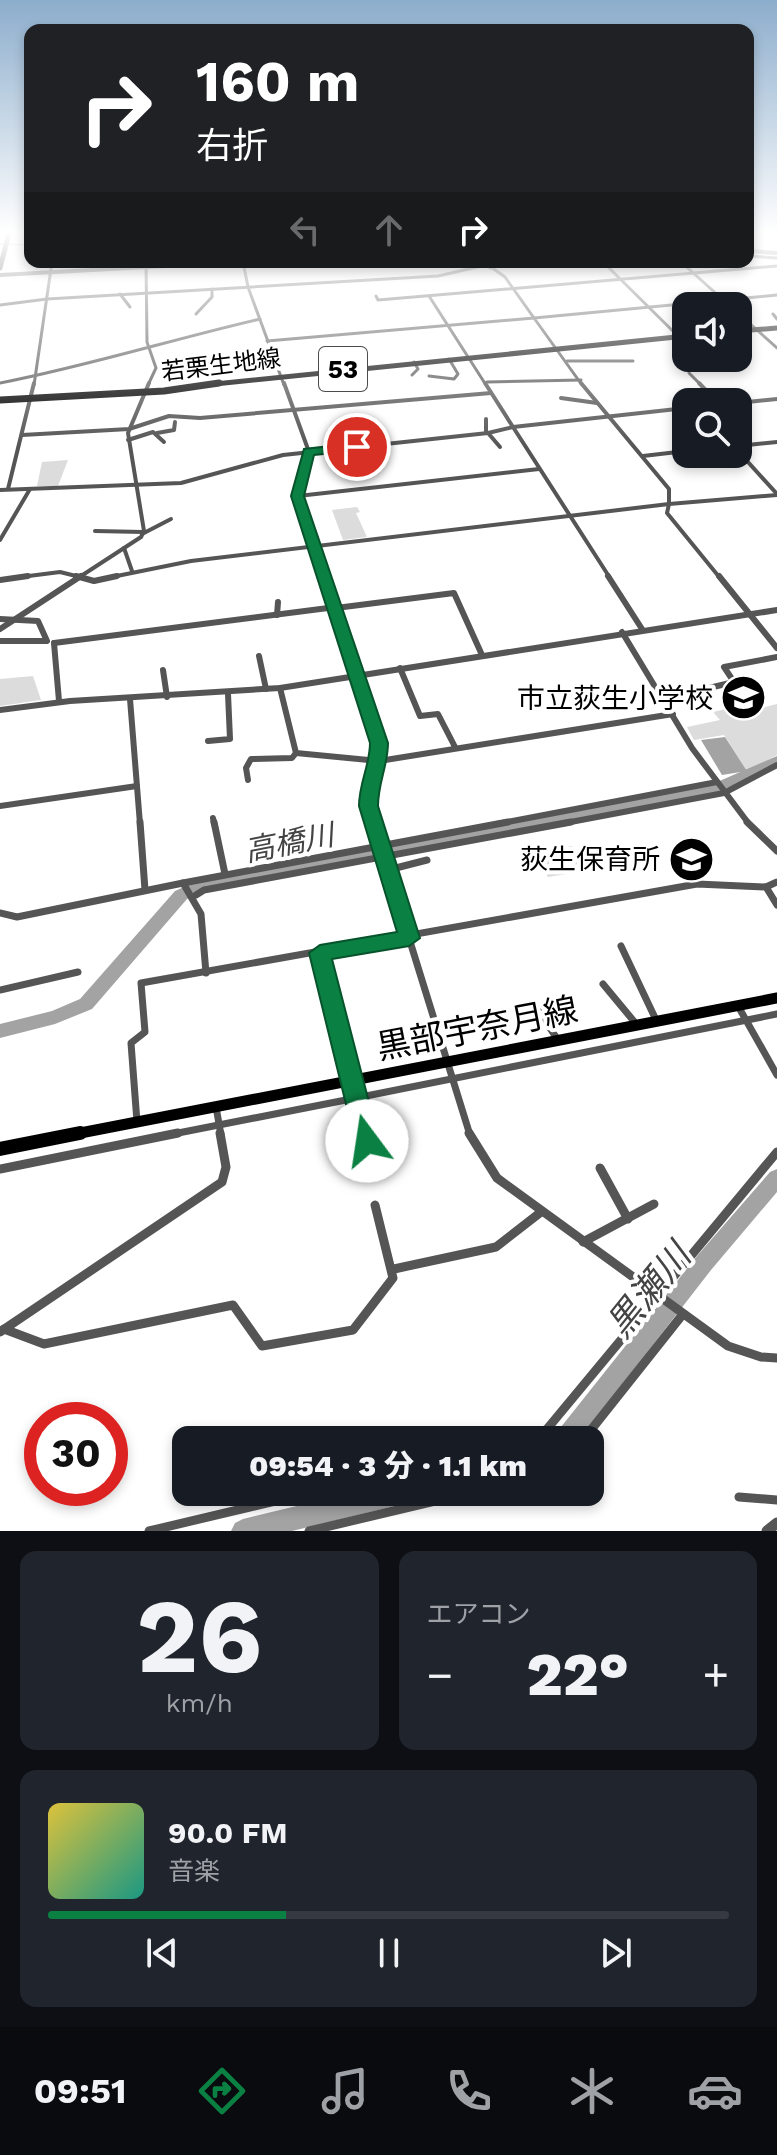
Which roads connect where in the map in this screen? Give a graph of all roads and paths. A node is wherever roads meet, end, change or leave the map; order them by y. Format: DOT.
graph roads {
  1 [pos="46,304"];
  2 [pos="128,304"];
  3 [pos="147,304"];
  4 [pos="205,304"];
  5 [pos="254,304"];
  6 [pos="435,304"];
  7 [pos="523,304"];
  8 [pos="645,304"];
  9 [pos="672,305"];
  10 [pos="130,307"];
  11 [pos="648,307"];
  12 [pos="196,314"];
  13 [pos="534,318"];
  14 [pos="260,321"];
  15 [pos="450,325"];
  16 [pos="752,326"];
  17 [pos="777,328"];
  18 [pos="752,330"];
  19 [pos="756,330"];
  20 [pos="672,332"];
  21 [pos="672,338"];
  22 [pos="267,341"];
  23 [pos="150,346"];
  24 [pos="777,348"];
  25 [pos="558,349"];
  26 [pos="469,357"];
  27 [pos="449,359"];
  28 [pos="567,361"];
  29 [pos="633,361"];
  30 [pos="414,362"];
  31 [pos="689,372"];
  32 [pos="281,375"];
  33 [pos="412,375"];
  34 [pos="429,376"];
  35 [pos="36,377"];
  36 [pos="581,380"];
  37 [pos="487,382"];
  38 [pos="0,383"];
  39 [pos="703,388"];
  40 [pos="145,393"];
  41 [pos="491,393"];
  42 [pos="31,398"];
  43 [pos="561,398"];
  44 [pos="777,399"];
  45 [pos="0,400"];
  46 [pos="752,402"];
  47 [pos="597,403"];
  48 [pos="293,409"];
  49 [pos="672,409"];
  50 [pos="541,414"];
  51 [pos="610,416"];
  52 [pos="486,419"];
  53 [pos="175,422"];
  54 [pos="542,424"];
  55 [pos="513,427"];
  56 [pos="129,429"];
  57 [pos="157,433"];
  58 [pos="487,433"];
  59 [pos="22,435"];
  60 [pos="128,440"];
  61 [pos="164,442"];
  62 [pos="777,442"];
  63 [pos="752,446"];
  64 [pos="500,447"];
  65 [pos="309,452"];
  66 [pos="672,453"];
  67 [pos="643,456"];
  68 [pos="752,465"];
  69 [pos="539,469"];
  70 [pos="136,485"];
  71 [pos="8,489"];
  72 [pos="30,489"];
  73 [pos="0,490"];
  74 [pos="777,494"];
  75 [pos="298,496"];
  76 [pos="669,504"];
  77 [pos="571,515"];
  78 [pos="171,519"];
  79 [pos="95,531"];
  80 [pos="142,533"];
  81 [pos="0,540"];
  82 [pos="314,545"];
  83 [pos="124,548"];
  84 [pos="132,571"];
  85 [pos="81,576"];
  86 [pos="0,580"];
  87 [pos="278,602"];
  88 [pos="336,608"];
  89 [pos="777,610"];
  90 [pos="750,614"];
  91 [pos="277,615"];
  92 [pos="0,619"];
  93 [pos="11,622"];
  94 [pos="0,629"];
  95 [pos="642,629"];
  96 [pos="622,632"];
  97 [pos="0,641"];
  98 [pos="51,642"];
  99 [pos="777,648"];
  100 [pos="482,655"];
  101 [pos="259,656"];
  102 [pos="777,657"];
  103 [pos="400,668"];
  104 [pos="163,670"];
  105 [pos="359,675"];
  106 [pos="280,688"];
  107 [pos="266,689"];
  108 [pos="228,694"];
  109 [pos="167,697"];
  110 [pos="130,699"];
  111 [pos="663,699"];
  112 [pos="59,701"];
  113 [pos="0,710"];
  114 [pos="673,714"];
  115 [pos="208,741"];
  116 [pos="455,747"];
  117 [pos="296,753"];
  118 [pos="379,761"];
  119 [pos="777,765"];
  120 [pos="248,780"];
  121 [pos="717,782"];
  122 [pos="137,786"];
  123 [pos="724,793"];
  124 [pos="0,806"];
  125 [pos="213,818"];
  126 [pos="380,844"];
  127 [pos="777,851"];
  128 [pos="385,858"];
  129 [pos="427,860"];
  130 [pos="388,870"];
  131 [pos="225,874"];
  132 [pos="777,882"];
  133 [pos="183,883"];
  134 [pos="766,887"];
  135 [pos="145,890"];
  136 [pos="196,895"];
  137 [pos="777,905"];
  138 [pos="0,913"];
  139 [pos="409,938"];
  140 [pos="621,946"];
  141 [pos="320,953"];
  142 [pos="78,972"];
  143 [pos="206,973"];
  144 [pos="603,984"];
  145 [pos="0,990"];
  146 [pos="777,998"];
  147 [pos="533,1003"];
  148 [pos="738,1006"];
  149 [pos="777,1014"];
  150 [pos="746,1020"];
  151 [pos="657,1022"];
  152 [pos="637,1025"];
  153 [pos="558,1040"];
  154 [pos="448,1061"];
  155 [pos="777,1075"];
  156 [pos="453,1078"];
  157 [pos="351,1081"];
  158 [pos="356,1098"];
  159 [pos="216,1105"];
  160 [pos="137,1122"];
  161 [pos="219,1124"];
  162 [pos="0,1149"];
  163 [pos="777,1152"];
  164 [pos="372,1163"];
  165 [pos="600,1168"];
  166 [pos="0,1169"];
  167 [pos="654,1204"];
  168 [pos="375,1205"];
  169 [pos="541,1212"];
  170 [pos="628,1219"];
  171 [pos="583,1242"];
  172 [pos="394,1269"];
  173 [pos="660,1298"];
  174 [pos="682,1313"];
  175 [pos="2,1330"];
  176 [pos="777,1358"];
  177 [pos="550,1426"];
  178 [pos="594,1426"];
  179 [pos="739,1497"];
  180 [pos="777,1500"];
  181 [pos="254,1506"];
  182 [pos="414,1506"];
  183 [pos="777,1523"];
  184 [pos="149,1531"];
  185 [pos="309,1531"];
  186 [pos="767,1531"];
  1 -- 35 [label="street"];
  2 -- 10 [label="street"];
  3 -- 23 [label="street"];
  4 -- 12 [label="street"];
  5 -- 14 [label="street"];
  6 -- 15 [label="street"];
  7 -- 13 [label="street"];
  8 -- 11 [label="street"];
  9 -- 11 [label="street"];
  11 -- 13 [label="street"];
  11 -- 20 [label="street"];
  13 -- 15 [label="street"];
  13 -- 25 [label="street"];
  14 -- 22 [label="street"];
  14 -- 23 [label="street"];
  15 -- 22 [label="street"];
  15 -- 26 [label="street"];
  16 -- 19 [label="street"];
  17 -- 19 [label="main road"];
  18 -- 19 [label="main road"];
  19 -- 24 [label="street"];
  21 -- 25 [label="main road, 若栗生地線 / 53"];
  22 -- 32 [label="street"];
  23 -- 35 [label="street"];
  23 -- 40 [label="street"];
  25 -- 26 [label="main road, 若栗生地線 / 53"];
  25 -- 28 [label="street"];
  26 -- 27 [label="main road, 若栗生地線 / 53"];
  26 -- 37 [label="street"];
  27 -- 30 [label="main road, 若栗生地線 / 53"];
  27 -- 34 [label="street"];
  28 -- 29 [label="street"];
  28 -- 36 [label="street"];
  30 -- 32 [label="main road, 若栗生地線 / 53"];
  30 -- 33 [label="street"];
  31 -- 39 [label="street"];
  32 -- 40 [label="main road, 若栗生地線 / 53"];
  32 -- 48 [label="street"];
  35 -- 38 [label="street"];
  35 -- 42 [label="street"];
  36 -- 37 [label="street"];
  36 -- 47 [label="street"];
  37 -- 41 [label="street"];
  40 -- 42 [label="main road, 若栗生地線 / 53"];
  40 -- 56 [label="street"];
  41 -- 48 [label="street"];
  41 -- 55 [label="street"];
  42 -- 45 [label="main road, 若栗生地線 / 53"];
  42 -- 59 [label="street"];
  43 -- 47 [label="street"];
  44 -- 46 [label="street"];
  47 -- 51 [label="street"];
  48 -- 56 [label="street"];
  48 -- 65 [label="street"];
  49 -- 51 [label="street"];
  50 -- 54 [label="street"];
  51 -- 54 [label="street"];
  51 -- 67 [label="street"];
  52 -- 58 [label="street"];
  53 -- 57 [label="street"];
  54 -- 55 [label="street"];
  55 -- 58 [label="street"];
  55 -- 69 [label="street"];
  56 -- 59 [label="street"];
  56 -- 60 [label="street"];
  57 -- 60 [label="street"];
  57 -- 61 [label="street"];
  58 -- 64 [label="street"];
  58 -- 65 [label="street"];
  59 -- 71 [label="street"];
  60 -- 70 [label="street"];
  62 -- 63 [label="street"];
  65 -- 70 [label="street"];
  65 -- 75 [label="street"];
  66 -- 67 [label="street"];
  67 -- 76 [label="street"];
  68 -- 74 [label="street"];
  69 -- 75 [label="street"];
  69 -- 77 [label="street"];
  70 -- 72 [label="street"];
  70 -- 80 [label="street"];
  71 -- 72 [label="street"];
  71 -- 73 [label="street"];
  72 -- 81 [label="street"];
  74 -- 76 [label="street"];
  75 -- 82 [label="street"];
  76 -- 77 [label="street"];
  76 -- 90 [label="street"];
  77 -- 82 [label="street"];
  77 -- 95 [label="street"];
  78 -- 80 [label="street"];
  79 -- 80 [label="street"];
  80 -- 83 [label="street"];
  82 -- 84 [label="street"];
  82 -- 88 [label="street"];
  83 -- 84 [label="street"];
  83 -- 85 [label="street"];
  84 -- 85 [label="street"];
  85 -- 86 [label="street"];
  85 -- 93 [label="street"];
  87 -- 91 [label="street"];
  88 -- 91 [label="street"];
  88 -- 100 [label="street"];
  88 -- 105 [label="street"];
  89 -- 90 [label="street"];
  90 -- 95 [label="street"];
  90 -- 99 [label="street"];
  91 -- 98 [label="street"];
  92 -- 93 [label="street"];
  93 -- 94 [label="street"];
  93 -- 98 [label="street"];
  95 -- 96 [label="street"];
  96 -- 100 [label="street"];
  96 -- 111 [label="street"];
  97 -- 98 [label="street"];
  98 -- 112 [label="street"];
  100 -- 103 [label="street"];
  101 -- 107 [label="street"];
  102 -- 111 [label="street"];
  103 -- 105 [label="street"];
  103 -- 116 [label="street"];
  104 -- 109 [label="street"];
  105 -- 106 [label="street"];
  105 -- 118 [label="street"];
  106 -- 107 [label="street"];
  106 -- 117 [label="street"];
  107 -- 108 [label="street"];
  108 -- 109 [label="street"];
  108 -- 115 [label="street"];
  109 -- 110 [label="street"];
  110 -- 112 [label="street"];
  110 -- 122 [label="street"];
  111 -- 114 [label="street"];
  112 -- 113 [label="street"];
  114 -- 116 [label="street"];
  114 -- 121 [label="street"];
  116 -- 118 [label="street"];
  117 -- 118 [label="street"];
  117 -- 120 [label="street"];
  118 -- 126 [label="street"];
  119 -- 123 [label="street"];
  121 -- 123 [label="street"];
  121 -- 126 [label="street"];
  122 -- 124 [label="street"];
  122 -- 135 [label="street"];
  123 -- 127 [label="street"];
  123 -- 128 [label="street"];
  125 -- 131 [label="street"];
  126 -- 128 [label="street"];
  126 -- 131 [label="street"];
  128 -- 130 [label="street"];
  128 -- 136 [label="street"];
  129 -- 130 [label="street"];
  130 -- 139 [label="street"];
  131 -- 133 [label="street"];
  132 -- 134 [label="street"];
  133 -- 135 [label="street"];
  133 -- 136 [label="street"];
  134 -- 137 [label="street"];
  134 -- 139 [label="street"];
  135 -- 138 [label="street"];
  136 -- 143 [label="street"];
  139 -- 141 [label="street"];
  139 -- 154 [label="street"];
  140 -- 151 [label="street"];
  141 -- 143 [label="street"];
  141 -- 157 [label="street"];
  142 -- 145 [label="street"];
  143 -- 160 [label="street"];
  144 -- 152 [label="street"];
  146 -- 148 [label="main road, 黒部宇奈月線"];
  147 -- 153 [label="street"];
  148 -- 150 [label="street"];
  148 -- 151 [label="main road, 黒部宇奈月線"];
  149 -- 150 [label="street"];
  150 -- 155 [label="street"];
  150 -- 156 [label="street"];
  151 -- 152 [label="main road, 黒部宇奈月線"];
  152 -- 153 [label="main road, 黒部宇奈月線"];
  153 -- 154 [label="main road, 黒部宇奈月線"];
  154 -- 156 [label="street"];
  154 -- 157 [label="main road, 黒部宇奈月線"];
  156 -- 158 [label="street"];
  156 -- 169 [label="street"];
  157 -- 158 [label="street"];
  157 -- 159 [label="main road, 黒部宇奈月線"];
  158 -- 161 [label="street"];
  158 -- 164 [label="street"];
  159 -- 160 [label="main road, 黒部宇奈月線"];
  159 -- 161 [label="street"];
  160 -- 162 [label="main road, 黒部宇奈月線"];
  161 -- 166 [label="street"];
  161 -- 175 [label="street"];
  163 -- 173 [label="street"];
  165 -- 170 [label="street"];
  167 -- 170 [label="street"];
  168 -- 172 [label="street"];
  169 -- 171 [label="street"];
  169 -- 172 [label="street"];
  170 -- 171 [label="street"];
  171 -- 173 [label="street"];
  172 -- 175 [label="street"];
  173 -- 174 [label="street"];
  173 -- 177 [label="street"];
  174 -- 176 [label="street"];
  174 -- 178 [label="street"];
  179 -- 180 [label="street"];
  181 -- 184 [label="street"];
  182 -- 185 [label="street"];
  183 -- 186 [label="street"];
}
